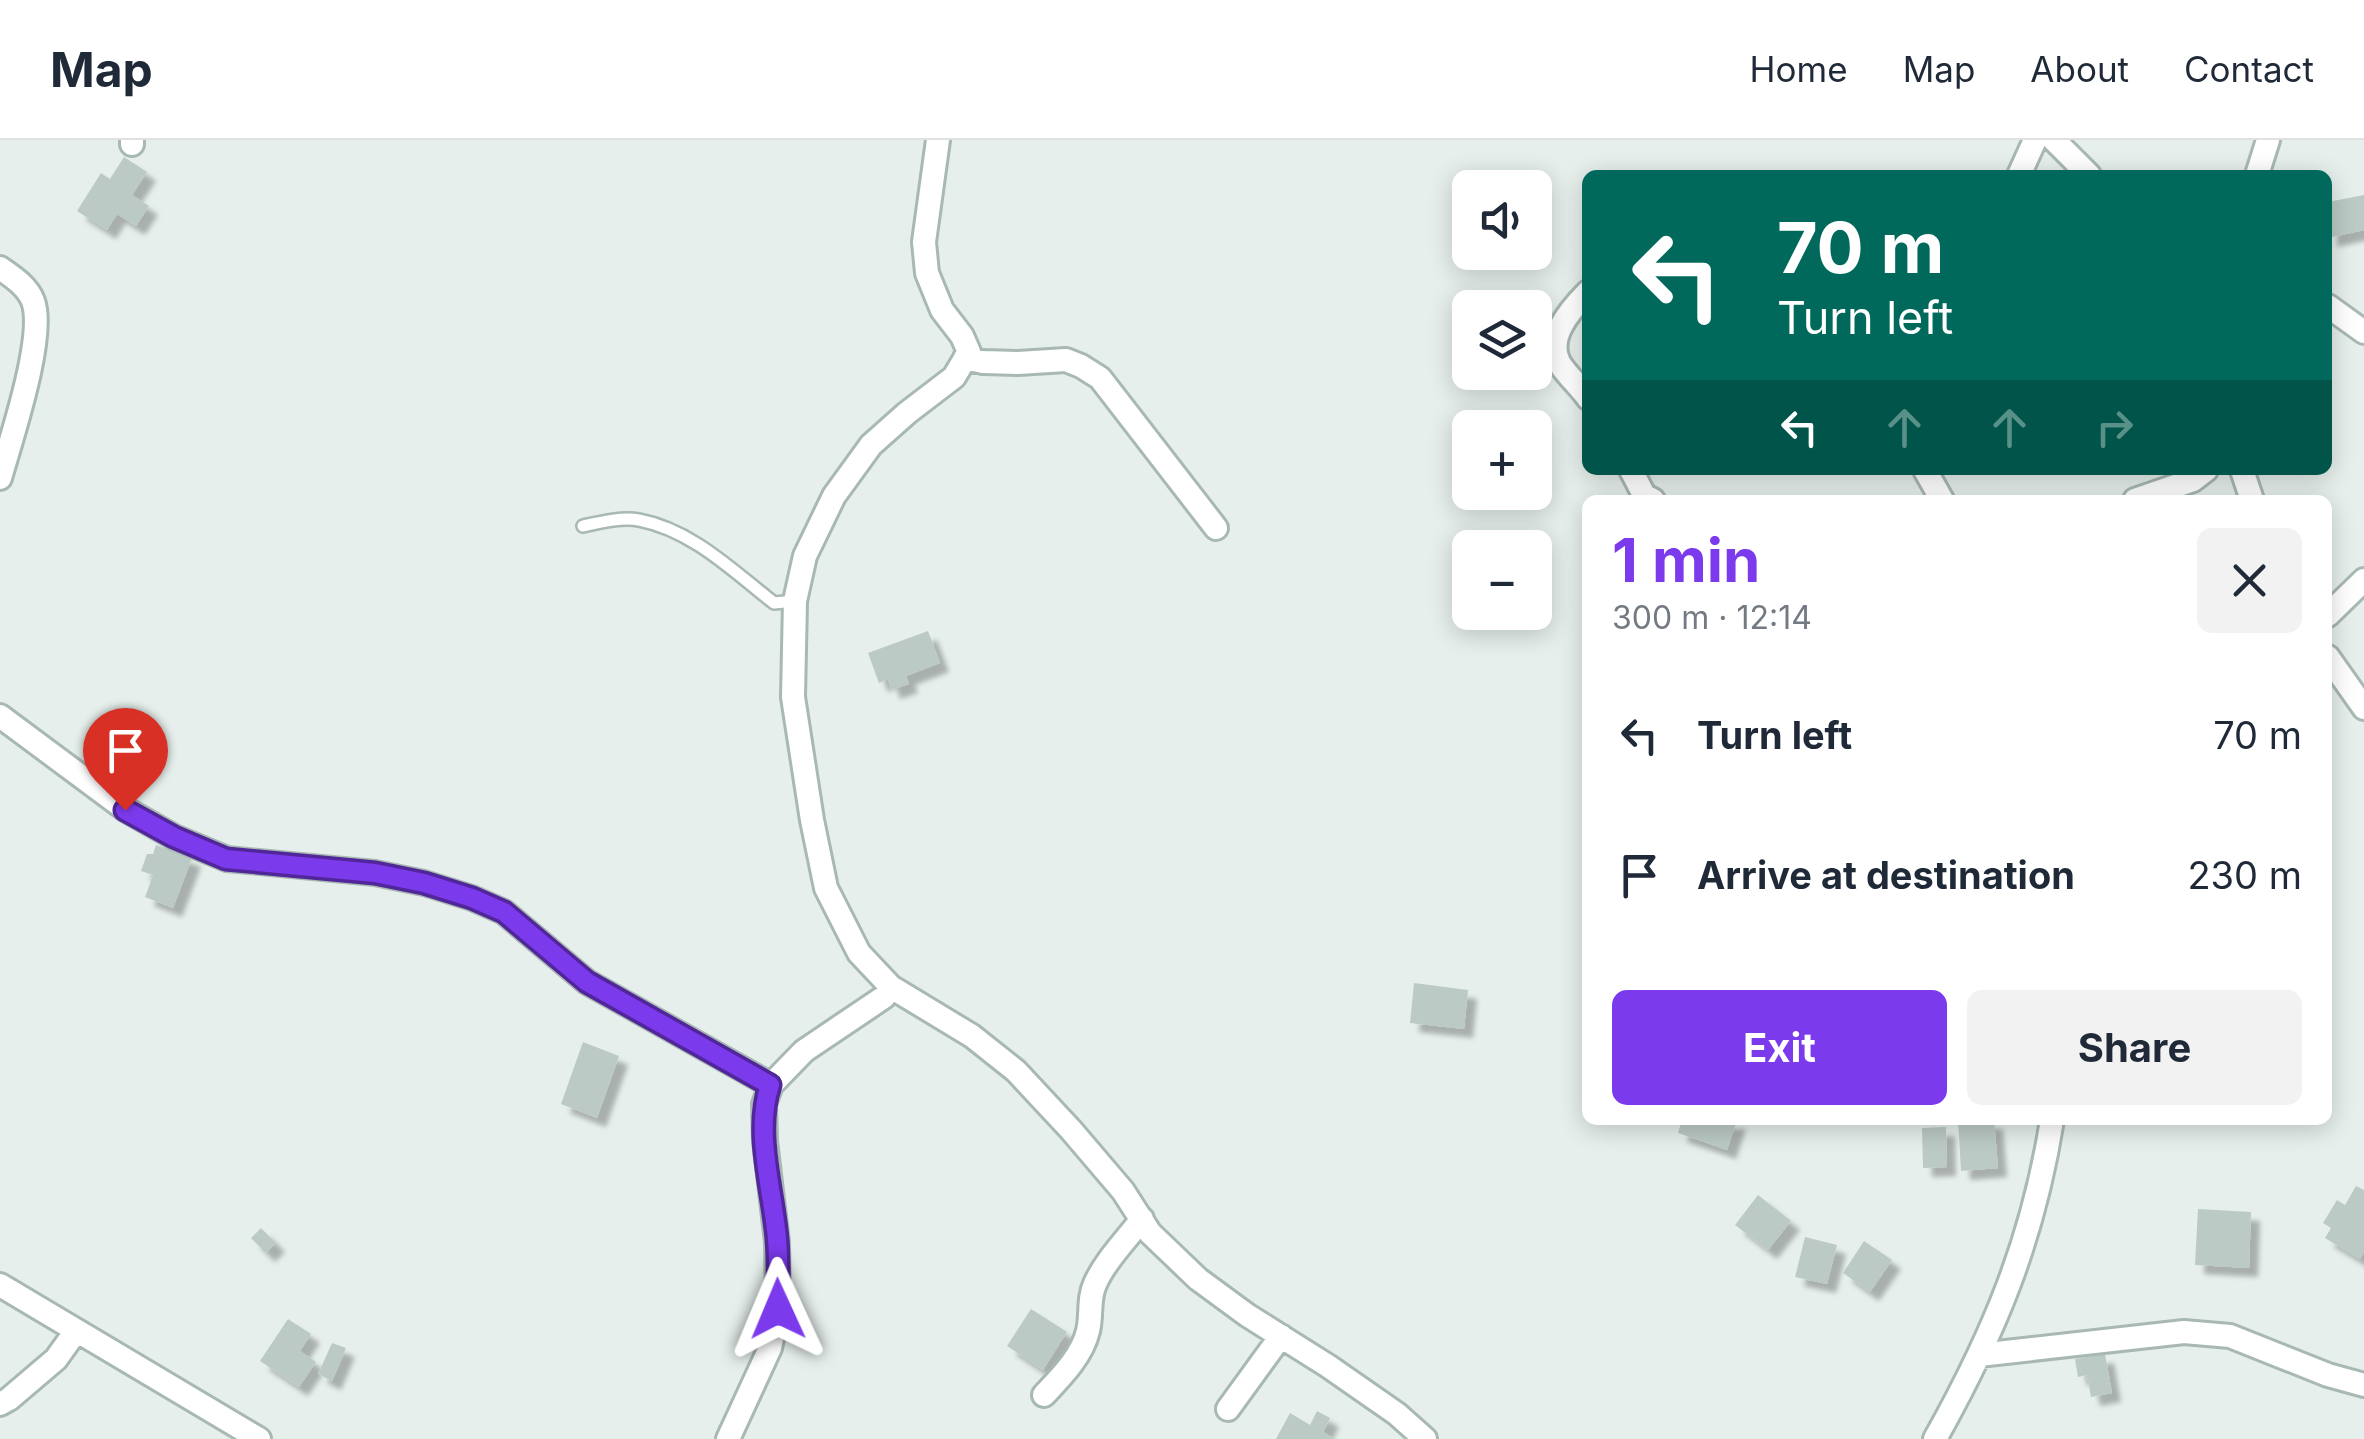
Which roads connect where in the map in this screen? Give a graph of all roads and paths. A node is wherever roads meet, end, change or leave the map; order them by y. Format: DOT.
graph roads {
  1 [pos="938,140"];
  2 [pos="2035,140"];
  3 [pos="2054,140"];
  4 [pos="2268,140"];
  5 [pos="2021,170"];
  6 [pos="2084,170"];
  7 [pos="2259,170"];
  8 [pos="0,268"];
  9 [pos="1582,299"];
  10 [pos="2332,309"];
  11 [pos="2364,332"];
  12 [pos="965,358"];
  13 [pos="1582,391"];
  14 [pos="2199,475"];
  15 [pos="0,478"];
  16 [pos="2150,495"];
  17 [pos="583,526"];
  18 [pos="1216,528"];
  19 [pos="2364,580"];
  20 [pos="795,601"];
  21 [pos="2332,611"];
  22 [pos="2332,663"];
  23 [pos="2364,708"];
  24 [pos="0,716"];
  25 [pos="892,987"];
  26 [pos="770,1085"];
  27 [pos="2051,1125"];
  28 [pos="1142,1220"];
  29 [pos="0,1284"];
  30 [pos="76,1331"];
  31 [pos="1280,1336"];
  32 [pos="1980,1355"];
  33 [pos="2364,1385"];
  34 [pos="1044,1395"];
  35 [pos="0,1404"];
  36 [pos="1228,1409"];
  37 [pos="258,1439"];
  38 [pos="728,1439"];
  39 [pos="1425,1439"];
  40 [pos="1934,1439"];
  1 -- 12 [label="street"];
  2 -- 5 [label="street"];
  3 -- 6 [label="street"];
  4 -- 7 [label="street"];
  8 -- 15 [label="street"];
  9 -- 13 [label="street"];
  10 -- 11 [label="street"];
  12 -- 18 [label="street"];
  12 -- 20 [label="street"];
  14 -- 16 [label="street"];
  17 -- 20 [label="lane"];
  19 -- 21 [label="street"];
  20 -- 25 [label="street"];
  22 -- 23 [label="street"];
  24 -- 26 [label="street"];
  25 -- 26 [label="street"];
  25 -- 28 [label="street"];
  26 -- 38 [label="street"];
  27 -- 32 [label="street"];
  28 -- 31 [label="street"];
  28 -- 34 [label="street"];
  29 -- 30 [label="street"];
  30 -- 35 [label="street"];
  30 -- 37 [label="street"];
  31 -- 36 [label="street"];
  31 -- 39 [label="street"];
  32 -- 33 [label="street"];
  32 -- 40 [label="street"];
}
